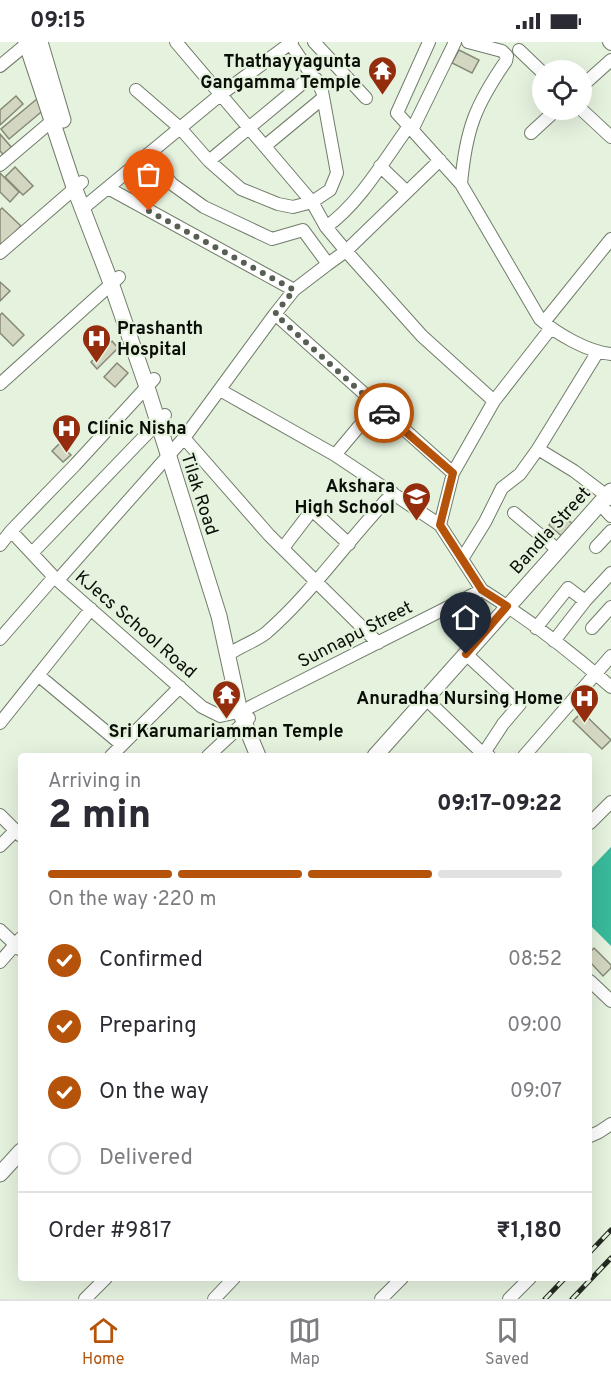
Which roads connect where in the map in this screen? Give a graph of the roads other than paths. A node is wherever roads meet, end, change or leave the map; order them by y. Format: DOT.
graph roads {
  1 [pos="31,42"];
  2 [pos="176,42"];
  3 [pos="291,42"];
  4 [pos="314,42"];
  5 [pos="429,42"];
  6 [pos="455,42"];
  7 [pos="468,42"];
  8 [pos="486,44"];
  9 [pos="524,46"];
  10 [pos="507,56"];
  11 [pos="534,60"];
  12 [pos="611,60"];
  13 [pos="0,66"];
  14 [pos="314,77"];
  15 [pos="592,77"];
  16 [pos="136,90"];
  17 [pos="220,95"];
  18 [pos="323,98"];
  19 [pos="366,98"];
  20 [pos="592,119"];
  21 [pos="53,120"];
  22 [pos="545,120"];
  23 [pos="180,128"];
  24 [pos="249,128"];
  25 [pos="410,128"];
  26 [pos="531,133"];
  27 [pos="611,137"];
  28 [pos="265,146"];
  29 [pos="148,154"];
  30 [pos="440,160"];
  31 [pos="209,161"];
  32 [pos="0,165"];
  33 [pos="380,166"];
  34 [pos="461,184"];
  35 [pos="78,185"];
  36 [pos="108,188"];
  37 [pos="407,192"];
  38 [pos="312,202"];
  39 [pos="86,206"];
  40 [pos="326,227"];
  41 [pos="611,239"];
  42 [pos="346,251"];
  43 [pos="0,253"];
  44 [pos="328,264"];
  45 [pos="115,280"];
  46 [pos="294,290"];
  47 [pos="275,314"];
  48 [pos="547,325"];
  49 [pos="597,353"];
  50 [pos="611,354"];
  51 [pos="150,383"];
  52 [pos="0,384"];
  53 [pos="220,390"];
  54 [pos="494,401"];
  55 [pos="376,406"];
  56 [pos="161,419"];
  57 [pos="176,448"];
  58 [pos="538,449"];
  59 [pos="335,455"];
  60 [pos="453,473"];
  61 [pos="393,493"];
  62 [pos="607,497"];
  63 [pos="514,513"];
  64 [pos="611,516"];
  65 [pos="440,525"];
  66 [pos="11,531"];
  67 [pos="611,531"];
  68 [pos="349,544"];
  69 [pos="0,545"];
  70 [pos="596,547"];
  71 [pos="283,548"];
  72 [pos="558,550"];
  73 [pos="33,552"];
  74 [pos="462,559"];
  75 [pos="611,573"];
  76 [pos="56,578"];
  77 [pos="316,582"];
  78 [pos="482,590"];
  79 [pos="585,602"];
  80 [pos="507,606"];
  81 [pos="611,607"];
  82 [pos="91,609"];
  83 [pos="536,627"];
  84 [pos="592,628"];
  85 [pos="0,639"];
  86 [pos="554,641"];
  87 [pos="378,643"];
  88 [pos="234,651"];
  89 [pos="466,654"];
  90 [pos="611,656"];
  91 [pos="595,673"];
  92 [pos="38,675"];
  93 [pos="180,687"];
  94 [pos="611,687"];
  95 [pos="426,699"];
  96 [pos="248,713"];
  97 [pos="0,723"];
  98 [pos="122,745"];
  99 [pos="114,753"];
  100 [pos="211,753"];
  101 [pos="262,753"];
  102 [pos="378,753"];
  103 [pos="485,753"];
  104 [pos="488,753"];
  105 [pos="527,753"];
  106 [pos="611,802"];
  107 [pos="0,815"];
  108 [pos="592,822"];
  109 [pos="18,833"];
  110 [pos="0,846"];
  111 [pos="0,930"];
  112 [pos="18,943"];
  113 [pos="18,945"];
  114 [pos="0,962"];
  115 [pos="592,983"];
  116 [pos="611,1001"];
  117 [pos="611,1124"];
  118 [pos="592,1135"];
  119 [pos="18,1154"];
  120 [pos="0,1174"];
  121 [pos="103,1281"];
  122 [pos="231,1281"];
  123 [pos="399,1281"];
  124 [pos="527,1281"];
  125 [pos="85,1299"];
  126 [pos="214,1299"];
  127 [pos="381,1299"];
  128 [pos="509,1299"];
  1 -- 13 [label="street"];
  1 -- 21 [label="main road, Tilak Road"];
  1 -- 35 [label="main road, Tilak Road"];
  2 -- 17 [label="street"];
  3 -- 14 [label="street"];
  3 -- 17 [label="street"];
  4 -- 19 [label="street"];
  5 -- 25 [label="street"];
  6 -- 25 [label="street"];
  7 -- 8 [label="street"];
  8 -- 10 [label="street"];
  9 -- 10 [label="street"];
  9 -- 11 [label="street"];
  10 -- 34 [label="street"];
  12 -- 15 [label="street"];
  14 -- 18 [label="street"];
  14 -- 24 [label="street"];
  16 -- 23 [label="street"];
  17 -- 23 [label="street"];
  17 -- 24 [label="street"];
  18 -- 28 [label="street"];
  18 -- 38 [label="street"];
  20 -- 27 [label="street"];
  21 -- 32 [label="street"];
  21 -- 35 [label="main road, Tilak Road"];
  22 -- 26 [label="street"];
  23 -- 29 [label="street"];
  23 -- 31 [label="street"];
  24 -- 28 [label="street"];
  24 -- 31 [label="street"];
  25 -- 30 [label="street"];
  25 -- 33 [label="street"];
  28 -- 38 [label="street"];
  29 -- 36 [label="street"];
  29 -- 44 [label="street"];
  30 -- 34 [label="street"];
  30 -- 37 [label="street"];
  31 -- 38 [label="street"];
  33 -- 37 [label="street"];
  33 -- 40 [label="street"];
  34 -- 48 [label="street"];
  35 -- 39 [label="main road, Tilak Road"];
  35 -- 43 [label="street"];
  36 -- 39 [label="street"];
  36 -- 46 [label="street"];
  37 -- 42 [label="street"];
  38 -- 40 [label="street"];
  39 -- 45 [label="main road, Tilak Road"];
  40 -- 42 [label="street"];
  41 -- 48 [label="street"];
  42 -- 44 [label="street"];
  42 -- 54 [label="street"];
  44 -- 46 [label="street"];
  45 -- 51 [label="main road, Tilak Road"];
  45 -- 52 [label="street"];
  46 -- 47 [label="street"];
  47 -- 53 [label="street"];
  47 -- 55 [label="street"];
  48 -- 49 [label="street"];
  48 -- 54 [label="street"];
  49 -- 50 [label="street"];
  49 -- 58 [label="street"];
  51 -- 56 [label="main road, Tilak Road"];
  51 -- 66 [label="street"];
  53 -- 57 [label="street"];
  53 -- 59 [label="street"];
  54 -- 60 [label="street"];
  55 -- 59 [label="street"];
  55 -- 60 [label="street"];
  56 -- 57 [label="main road, Tilak Road"];
  56 -- 73 [label="street"];
  57 -- 71 [label="street"];
  57 -- 76 [label="street"];
  57 -- 88 [label="main road, Tilak Road"];
  57 -- 96 [label="main road, Tilak Road"];
  58 -- 62 [label="street"];
  58 -- 74 [label="street"];
  59 -- 61 [label="street"];
  60 -- 65 [label="street"];
  61 -- 65 [label="street"];
  61 -- 68 [label="street"];
  62 -- 64 [label="street"];
  62 -- 72 [label="main road, Bandla Street"];
  63 -- 72 [label="street"];
  65 -- 74 [label="street"];
  66 -- 69 [label="street"];
  66 -- 73 [label="street, KJecs School Road"];
  67 -- 70 [label="street"];
  68 -- 71 [label="street"];
  68 -- 77 [label="street"];
  71 -- 77 [label="street"];
  72 -- 80 [label="main road, Bandla Street"];
  73 -- 76 [label="street, KJecs School Road"];
  74 -- 78 [label="street"];
  75 -- 79 [label="street"];
  76 -- 82 [label="street, KJecs School Road"];
  76 -- 85 [label="street"];
  77 -- 87 [label="street"];
  77 -- 88 [label="street"];
  78 -- 80 [label="street"];
  78 -- 87 [label="street, Sunnapu Street"];
  79 -- 83 [label="street"];
  79 -- 86 [label="street"];
  80 -- 83 [label="street"];
  80 -- 89 [label="main road, Bandla Street"];
  81 -- 84 [label="street"];
  82 -- 92 [label="street"];
  82 -- 93 [label="street, KJecs School Road"];
  83 -- 86 [label="street"];
  86 -- 91 [label="street"];
  87 -- 96 [label="street, Sunnapu Street"];
  88 -- 96 [label="main road, Tilak Road"];
  89 -- 95 [label="main road, Bandla Street"];
  89 -- 104 [label="street"];
  90 -- 91 [label="street"];
  91 -- 94 [label="street"];
  91 -- 105 [label="street"];
  92 -- 97 [label="street"];
  92 -- 98 [label="street"];
  93 -- 96 [label="street, KJecs School Road"];
  93 -- 98 [label="street"];
  95 -- 102 [label="main road, Bandla Street"];
  95 -- 103 [label="street"];
  96 -- 100 [label="street"];
  96 -- 101 [label="main road, Tilak Road"];
  98 -- 99 [label="street"];
  106 -- 108 [label="street"];
  107 -- 109 [label="street"];
  109 -- 110 [label="street"];
  111 -- 112 [label="street"];
  113 -- 114 [label="street"];
  115 -- 116 [label="street"];
  117 -- 118 [label="street"];
  119 -- 120 [label="main road"];
  121 -- 125 [label="street"];
  122 -- 126 [label="street"];
  123 -- 127 [label="street"];
  124 -- 128 [label="street"];
}
